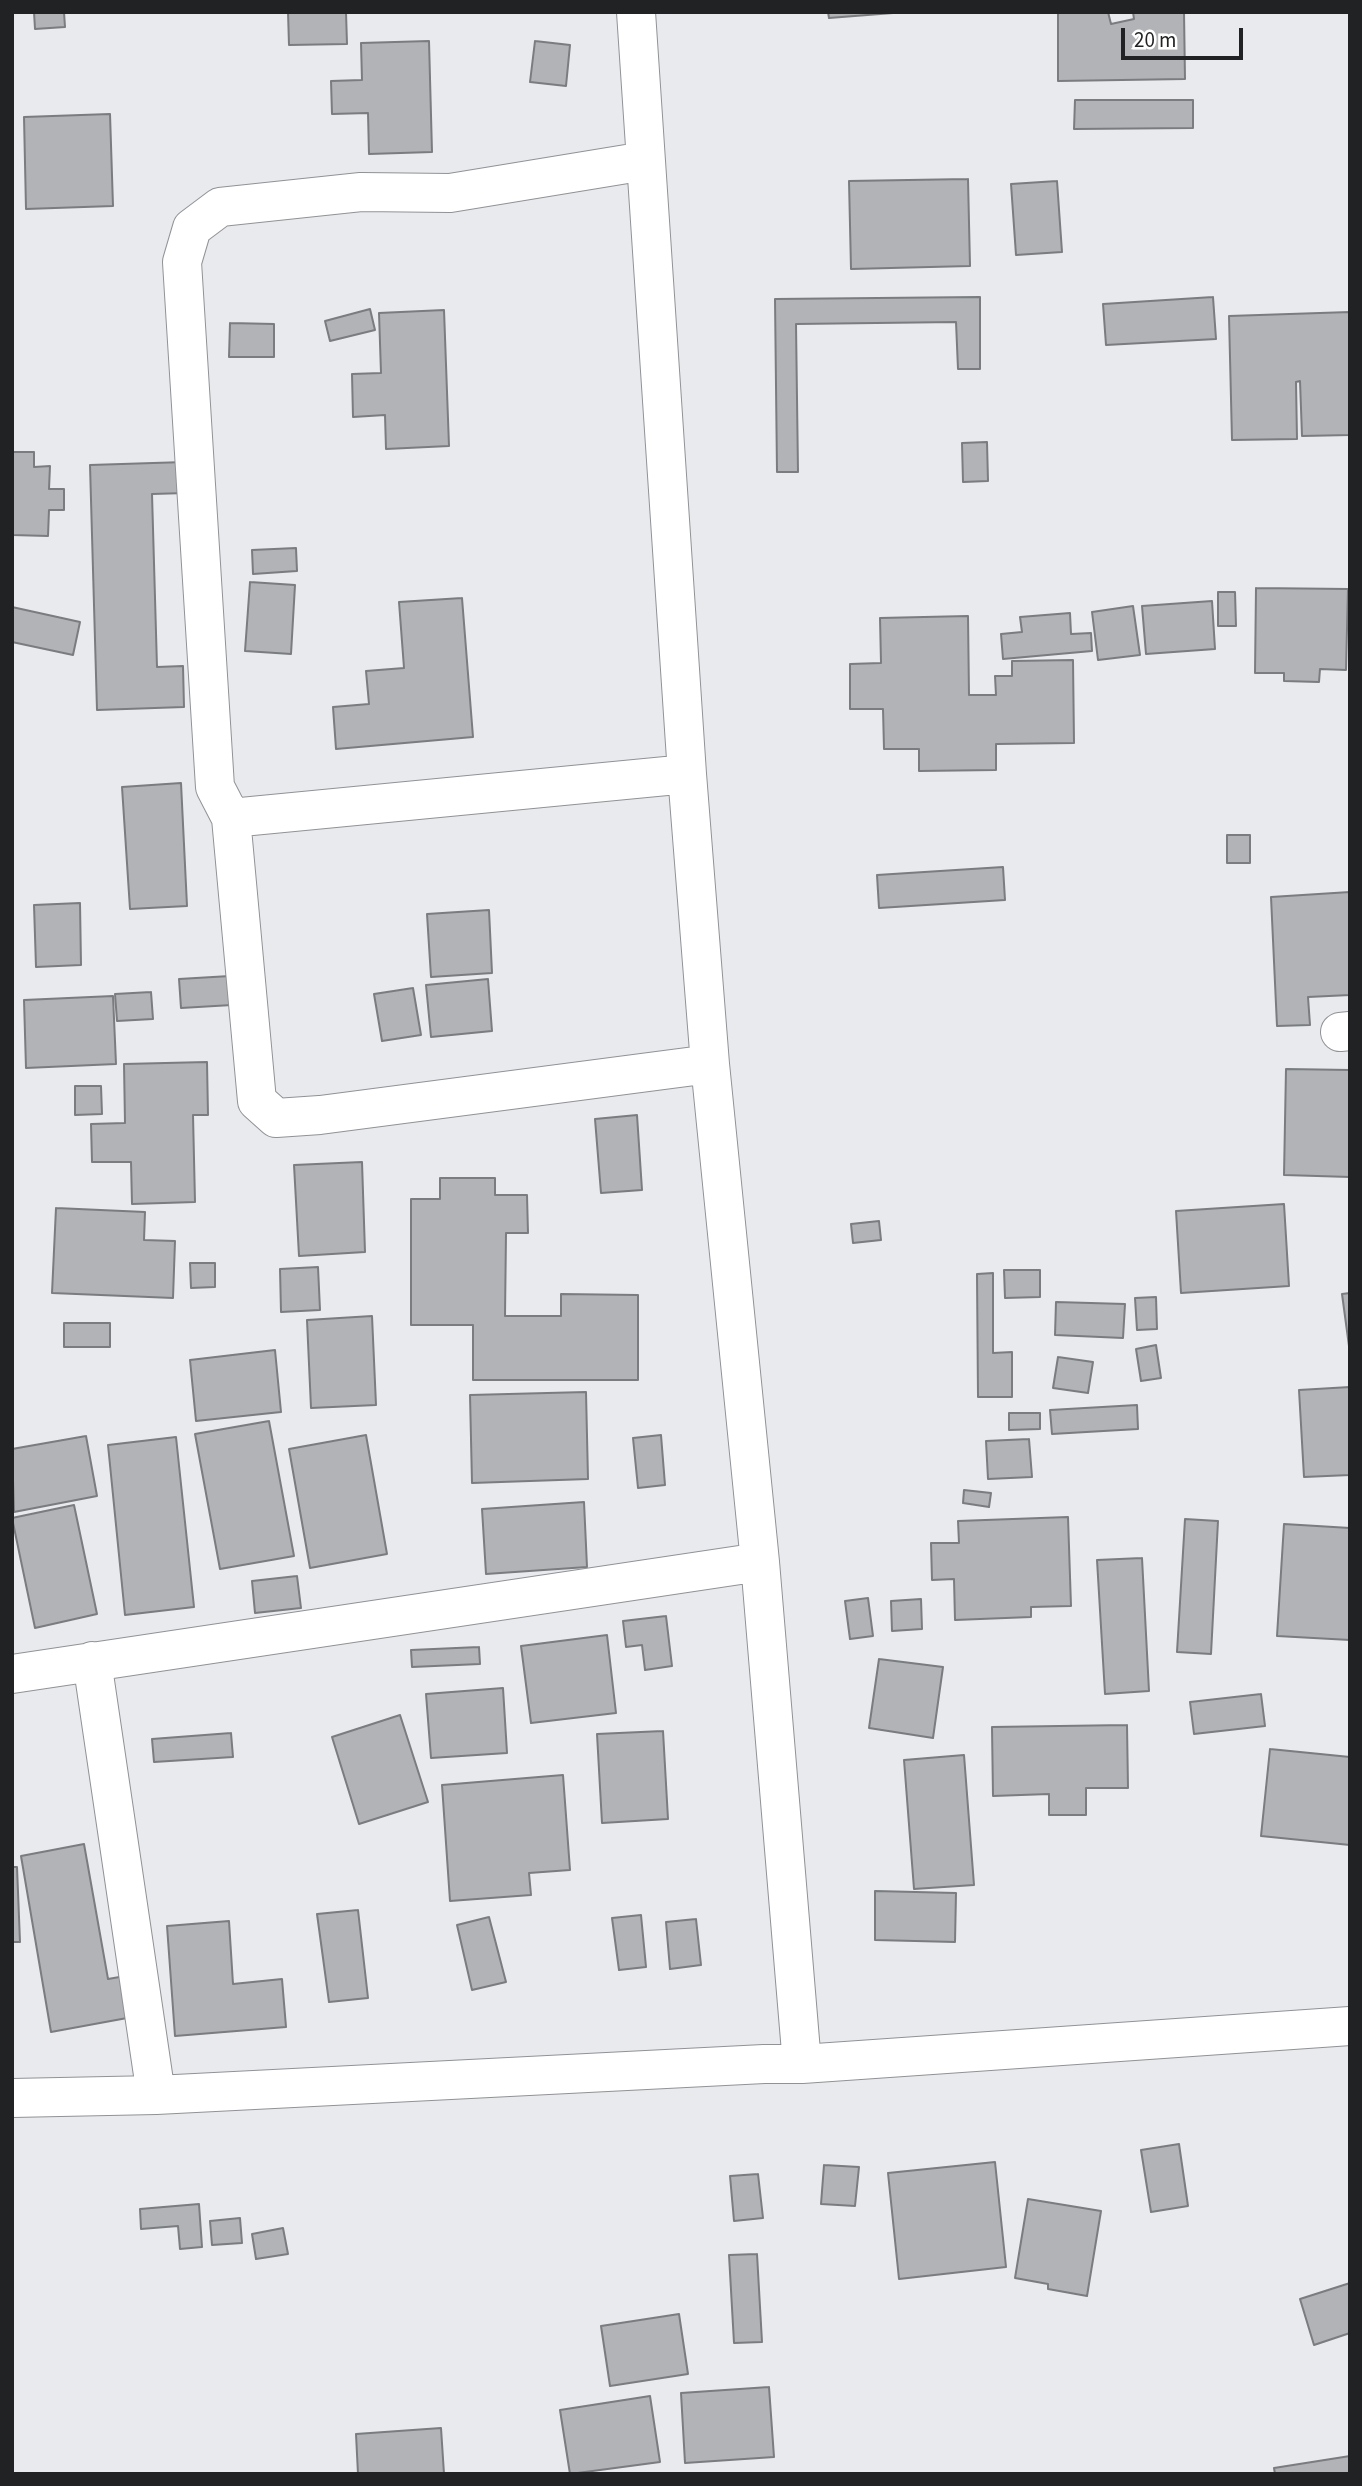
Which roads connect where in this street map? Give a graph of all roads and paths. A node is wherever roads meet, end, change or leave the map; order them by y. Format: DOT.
graph roads {
  1 [pos="636,12"];
  2 [pos="645,161"];
  3 [pos="687,774"];
  4 [pos="231,818"];
  5 [pos="710,1064"];
  6 [pos="760,1562"];
  7 [pos="92,1661"];
  8 [pos="12,1674"];
  9 [pos="1350,2026"];
  10 [pos="802,2064"];
  11 [pos="156,2095"];
  12 [pos="12,2098"];
  1 -- 2 [label="street"];
  2 -- 3 [label="street"];
  2 -- 4 [label="street"];
  3 -- 4 [label="street"];
  3 -- 5 [label="street"];
  4 -- 5 [label="street"];
  5 -- 6 [label="street"];
  6 -- 7 [label="street"];
  6 -- 10 [label="street"];
  7 -- 8 [label="street"];
  7 -- 11 [label="street"];
  9 -- 10 [label="street"];
  10 -- 11 [label="street"];
  11 -- 12 [label="street"];
}
